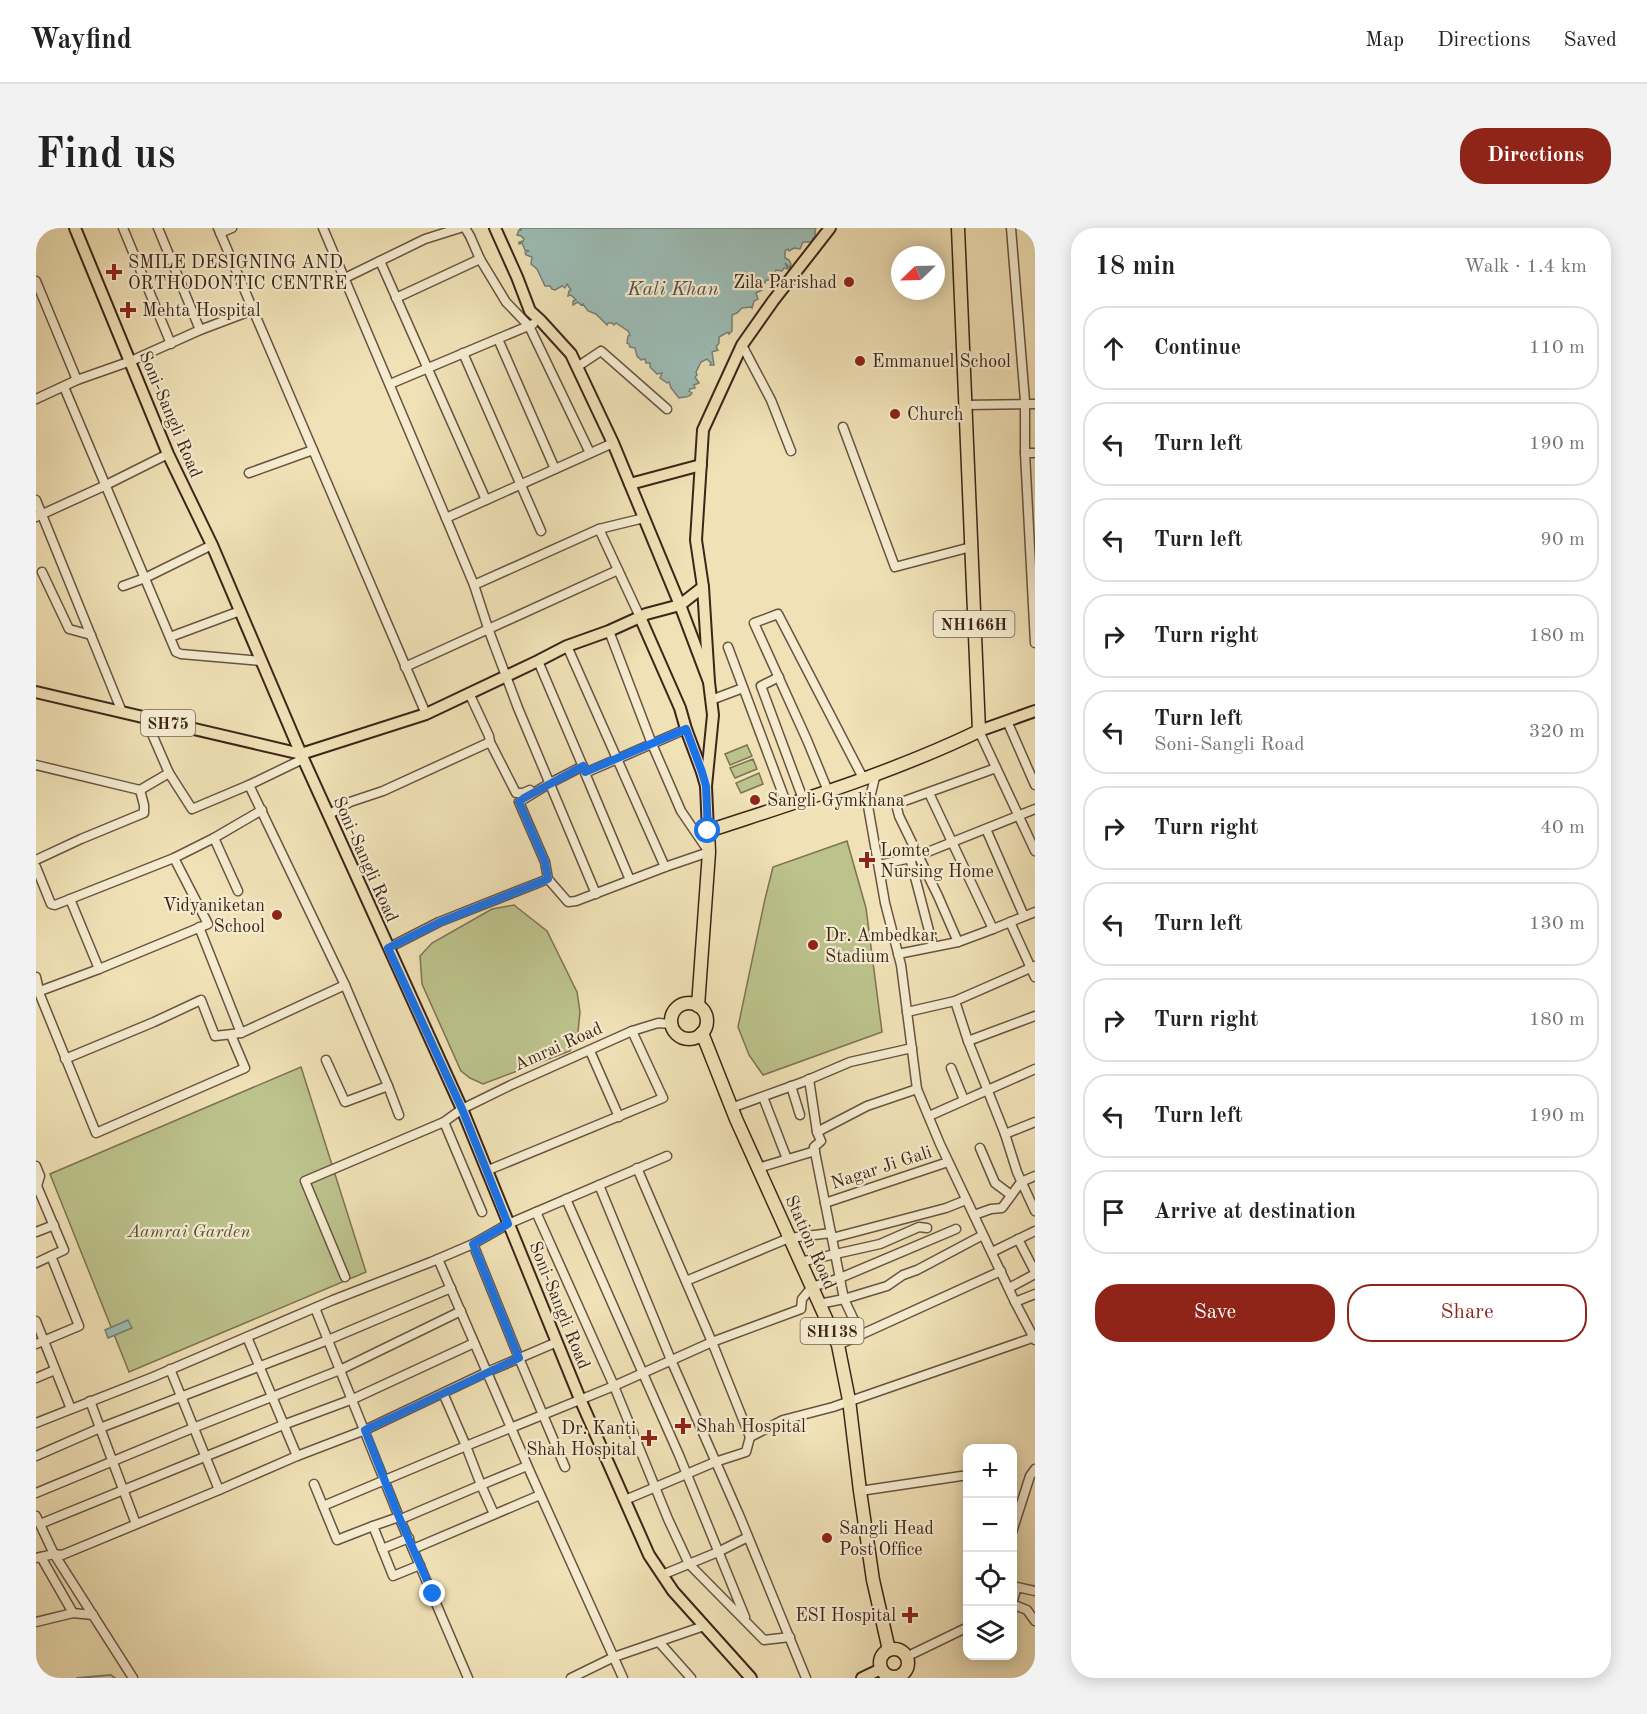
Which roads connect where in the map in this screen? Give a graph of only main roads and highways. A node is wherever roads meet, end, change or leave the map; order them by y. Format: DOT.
graph roads {
  1 [pos="75,228"];
  2 [pos="495,228"];
  3 [pos="830,228"];
  4 [pos="958,228"];
  5 [pos="701,465"];
  6 [pos="630,484"];
  7 [pos="703,587"];
  8 [pos="680,605"];
  9 [pos="640,617"];
  10 [pos="709,682"];
  11 [pos="36,692"];
  12 [pos="1035,711"];
  13 [pos="979,731"];
  14 [pos="302,757"];
  15 [pos="706,786"];
  16 [pos="708,831"];
  17 [pos="698,1006"];
  18 [pos="702,1033"];
  19 [pos="889,1650"];
  20 [pos="881,1669"];
  21 [pos="747,1676"];
  22 [pos="902,1677"];
  23 [pos="862,1678"];
  1 -- 14 [label="main road, Soni-Sangli Road"];
  2 -- 6 [label="main road"];
  3 -- 5 [label="main road"];
  4 -- 13 [label="highway, NH166H"];
  5 -- 6 [label="main road"];
  5 -- 7 [label="main road"];
  6 -- 8 [label="main road"];
  7 -- 8 [label="main road"];
  7 -- 10 [label="main road"];
  8 -- 9 [label="main road"];
  8 -- 10 [label="main road"];
  9 -- 14 [label="main road"];
  9 -- 15 [label="main road"];
  10 -- 15 [label="main road"];
  11 -- 14 [label="main road, SH75"];
  12 -- 13 [label="main road"];
  13 -- 16 [label="highway"];
  14 -- 21 [label="main road, Soni-Sangli Road"];
  15 -- 16 [label="main road"];
  16 -- 17 [label="highway"];
  17 -- 18 [label="highway"];
  17 -- 18 [label="highway"];
  18 -- 19 [label="highway, Station Road / SH138"];
  19 -- 20 [label="highway"];
  19 -- 22 [label="highway"];
  20 -- 22 [label="highway"];
  20 -- 23 [label="main road"];
}
